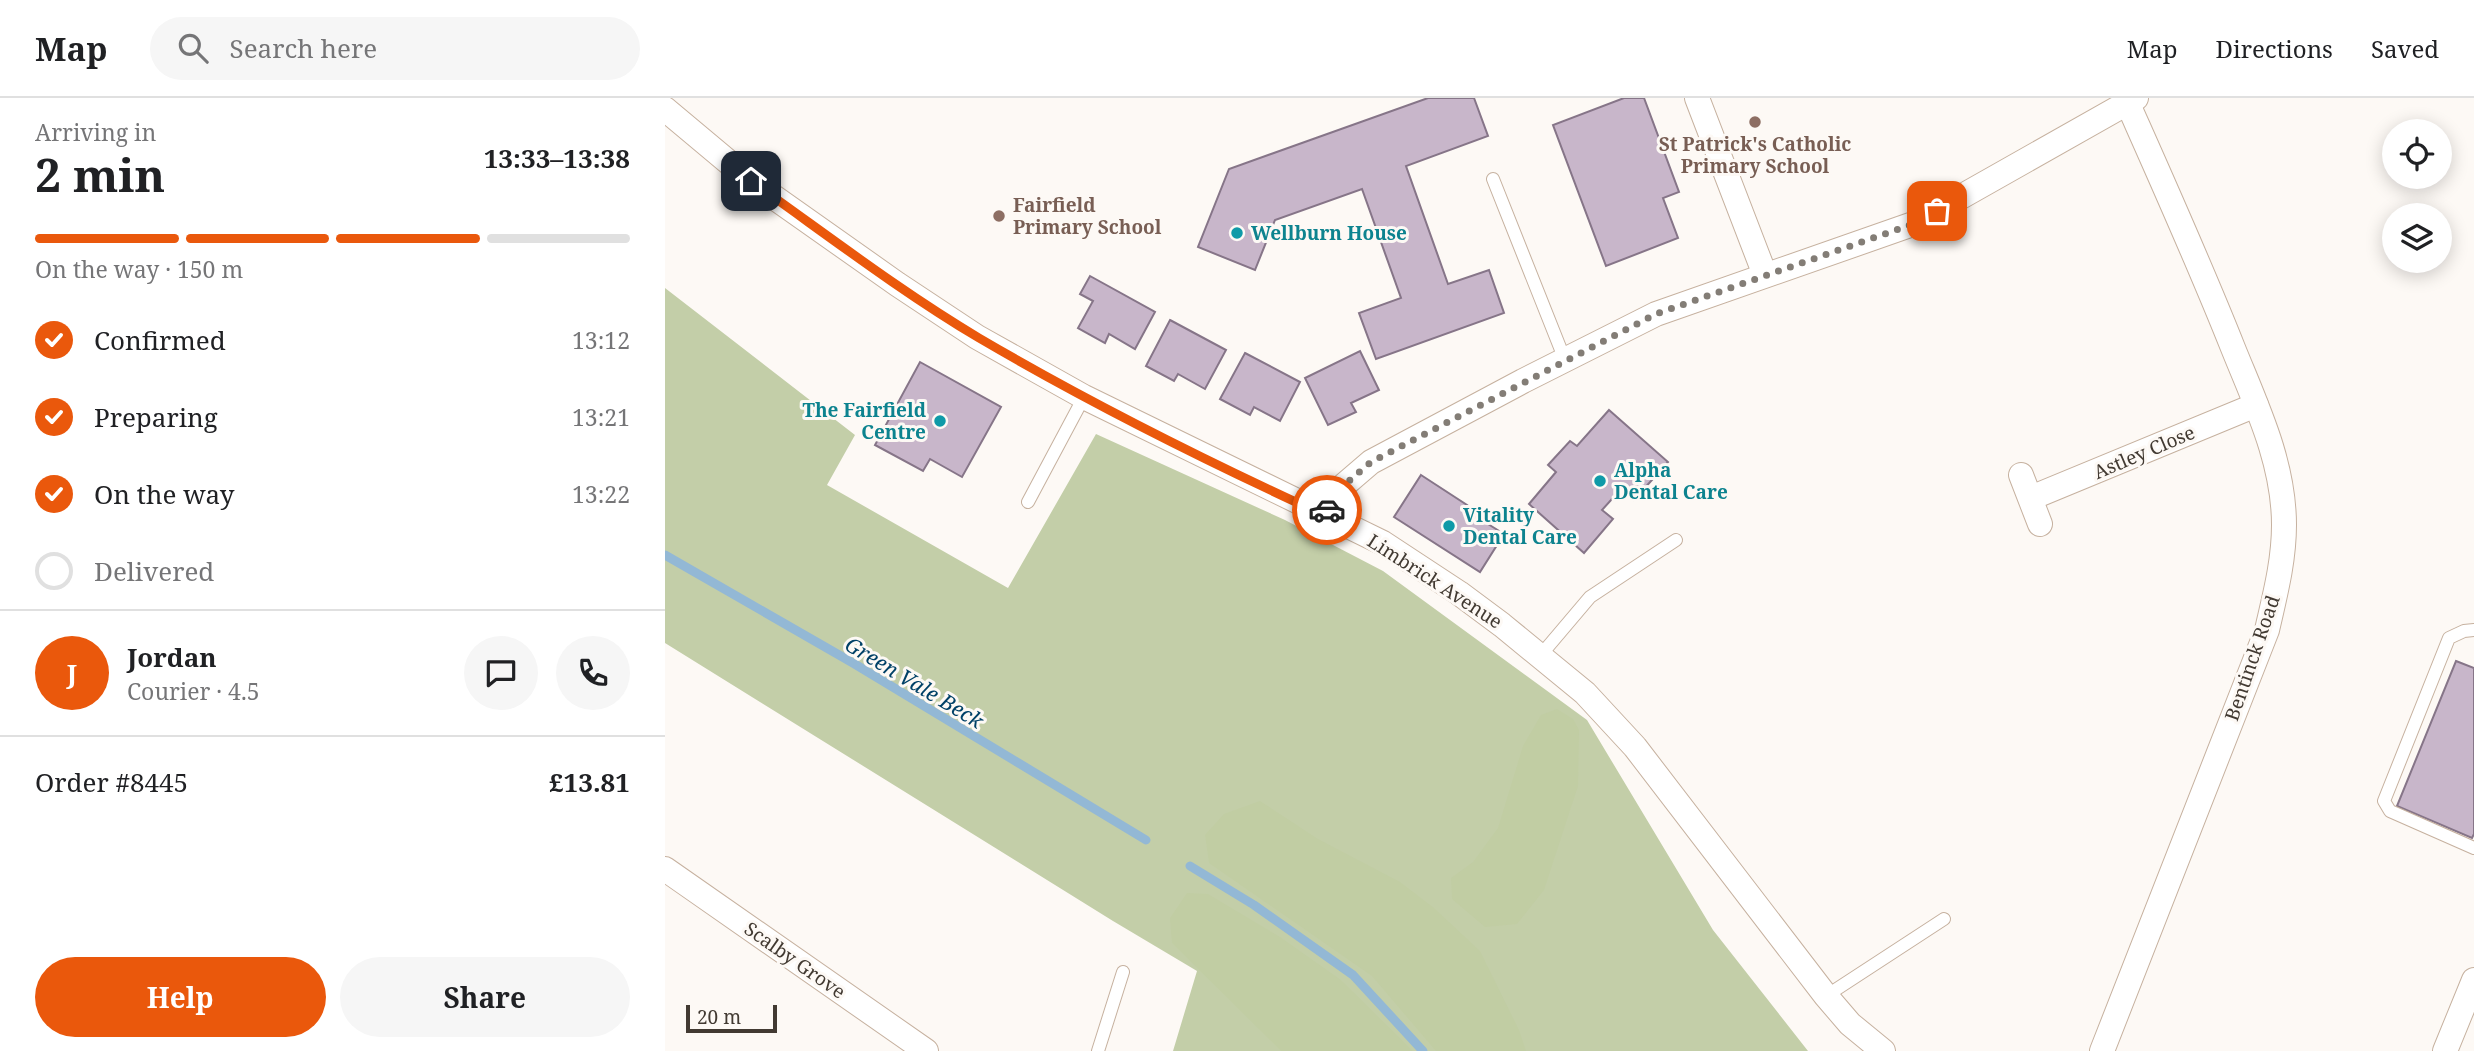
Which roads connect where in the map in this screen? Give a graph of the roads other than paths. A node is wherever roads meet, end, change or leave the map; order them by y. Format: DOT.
graph roads {
  1 [pos="1697,98"];
  2 [pos="2132,101"];
  3 [pos="665,109"];
  4 [pos="1493,179"];
  5 [pos="1765,275"];
  6 [pos="1565,360"];
  7 [pos="1084,397"];
  8 [pos="2256,405"];
  9 [pos="2021,475"];
  10 [pos="2031,498"];
  11 [pos="1028,502"];
  12 [pos="1324,515"];
  13 [pos="2041,524"];
  14 [pos="1676,540"];
  15 [pos="2474,630"];
  16 [pos="1540,656"];
  17 [pos="2474,848"];
  18 [pos="665,869"];
  19 [pos="1944,919"];
  20 [pos="1123,972"];
  21 [pos="2474,980"];
  22 [pos="1826,996"];
  23 [pos="926,1051"];
  24 [pos="1098,1051"];
  25 [pos="1883,1051"];
  26 [pos="2102,1051"];
  27 [pos="2445,1051"];
  1 -- 5 [label="street"];
  2 -- 5 [label="street"];
  2 -- 8 [label="street, Bentinck Road"];
  3 -- 7 [label="street, Limbrick Avenue"];
  4 -- 6 [label="lane"];
  5 -- 6 [label="street"];
  6 -- 12 [label="street"];
  7 -- 11 [label="lane"];
  7 -- 12 [label="street, Limbrick Avenue"];
  8 -- 10 [label="street, Astley Close"];
  8 -- 26 [label="street, Bentinck Road"];
  9 -- 10 [label="street"];
  10 -- 13 [label="street"];
  12 -- 16 [label="street, Limbrick Avenue"];
  14 -- 16 [label="lane"];
  15 -- 17 [label="lane"];
  16 -- 22 [label="street, Limbrick Avenue"];
  18 -- 23 [label="street, Scalby Grove"];
  19 -- 22 [label="lane"];
  20 -- 24 [label="lane"];
  21 -- 27 [label="street"];
  22 -- 25 [label="street, Limbrick Avenue"];
}
